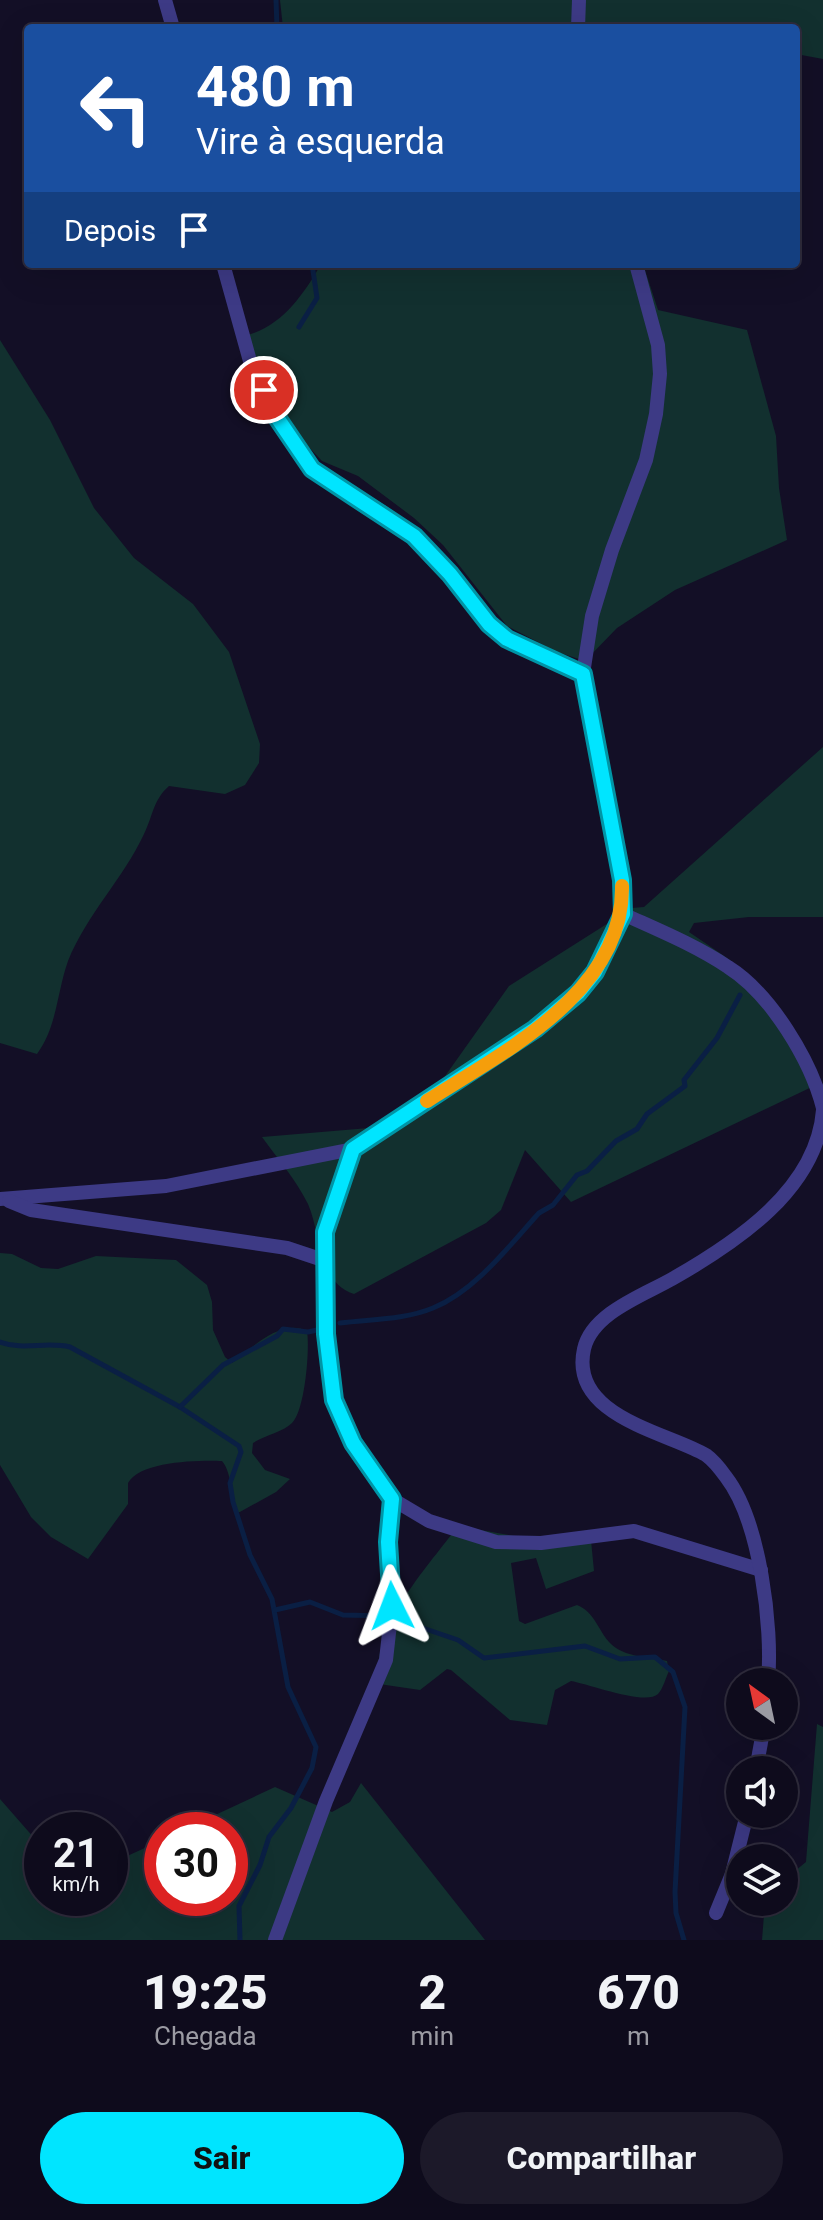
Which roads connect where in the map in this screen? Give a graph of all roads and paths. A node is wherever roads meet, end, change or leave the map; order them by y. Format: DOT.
graph roads {
  1 [pos="165,0"];
  2 [pos="579,0"];
  3 [pos="172,24"];
  4 [pos="578,24"];
  5 [pos="224,268"];
  6 [pos="637,268"];
  7 [pos="583,674"];
  8 [pos="623,914"];
  9 [pos="823,1109"];
  10 [pos="353,1149"];
  11 [pos="2,1199"];
  12 [pos="326,1261"];
  13 [pos="392,1499"];
  14 [pos="761,1570"];
  15 [pos="767,1668"];
  16 [pos="744,1828"];
  17 [pos="716,1913"];
  18 [pos="275,1940"];
  1 -- 3 [label="street"];
  2 -- 4 [label="street"];
  5 -- 7 [label="street"];
  6 -- 7 [label="street"];
  7 -- 8 [label="street"];
  8 -- 9 [label="street"];
  8 -- 10 [label="street"];
  9 -- 14 [label="street"];
  10 -- 11 [label="street"];
  10 -- 12 [label="street"];
  11 -- 12 [label="street"];
  12 -- 13 [label="street"];
  13 -- 14 [label="street"];
  13 -- 18 [label="street"];
  14 -- 15 [label="street"];
  16 -- 17 [label="street"];
}
